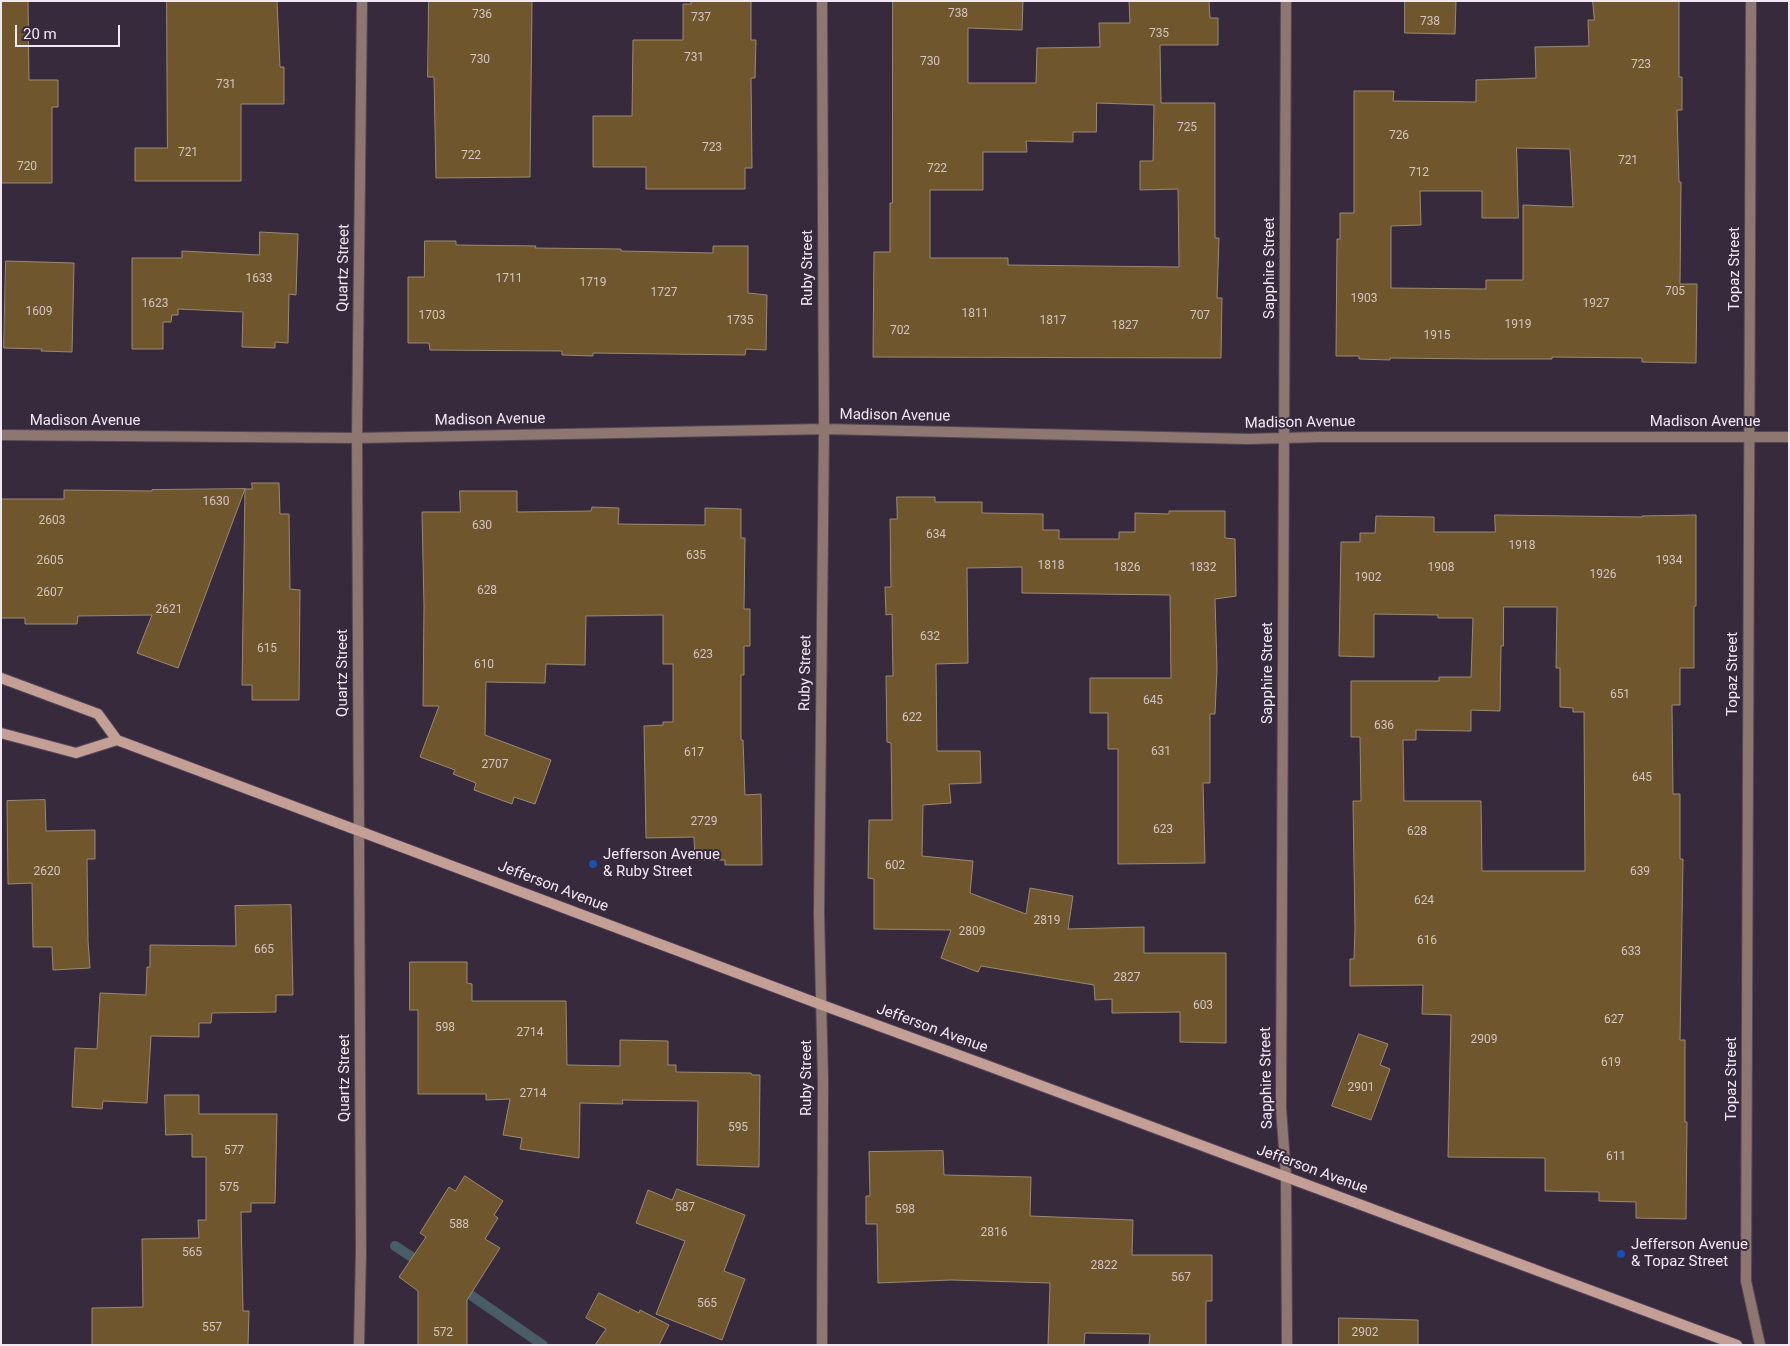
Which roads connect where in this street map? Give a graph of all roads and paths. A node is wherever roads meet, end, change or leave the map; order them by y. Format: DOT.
graph roads {
  1 [pos="362,1"];
  2 [pos="822,1"];
  3 [pos="1286,1"];
  4 [pos="1751,1"];
  5 [pos="824,429"];
  6 [pos="1,436"];
  7 [pos="1749,437"];
  8 [pos="357,438"];
  9 [pos="1284,438"];
  10 [pos="1789,438"];
  11 [pos="1,678"];
  12 [pos="1,733"];
  13 [pos="117,740"];
  14 [pos="360,831"];
  15 [pos="822,1005"];
  16 [pos="1286,1176"];
  17 [pos="359,1345"];
  18 [pos="822,1345"];
  19 [pos="1287,1345"];
  20 [pos="1737,1345"];
  21 [pos="1760,1345"];
  1 -- 8 [label="street, Quartz Street"];
  2 -- 5 [label="street, Ruby Street"];
  3 -- 9 [label="street, Sapphire Street"];
  4 -- 7 [label="street, Topaz Street"];
  5 -- 8 [label="street, Madison Avenue"];
  5 -- 9 [label="street, Madison Avenue"];
  5 -- 15 [label="street, Ruby Street"];
  6 -- 8 [label="street, Madison Avenue"];
  7 -- 9 [label="street, Madison Avenue"];
  7 -- 10 [label="street, Madison Avenue"];
  7 -- 21 [label="street, Topaz Street"];
  8 -- 14 [label="street, Quartz Street"];
  9 -- 16 [label="street, Sapphire Street"];
  11 -- 13 [label="main road"];
  12 -- 13 [label="main road"];
  13 -- 14 [label="main road, Jefferson Avenue"];
  14 -- 15 [label="main road, Jefferson Avenue"];
  14 -- 17 [label="street, Quartz Street"];
  15 -- 16 [label="main road, Jefferson Avenue"];
  15 -- 18 [label="street, Ruby Street"];
  16 -- 19 [label="street, Sapphire Street"];
  16 -- 20 [label="main road, Jefferson Avenue"];
}
